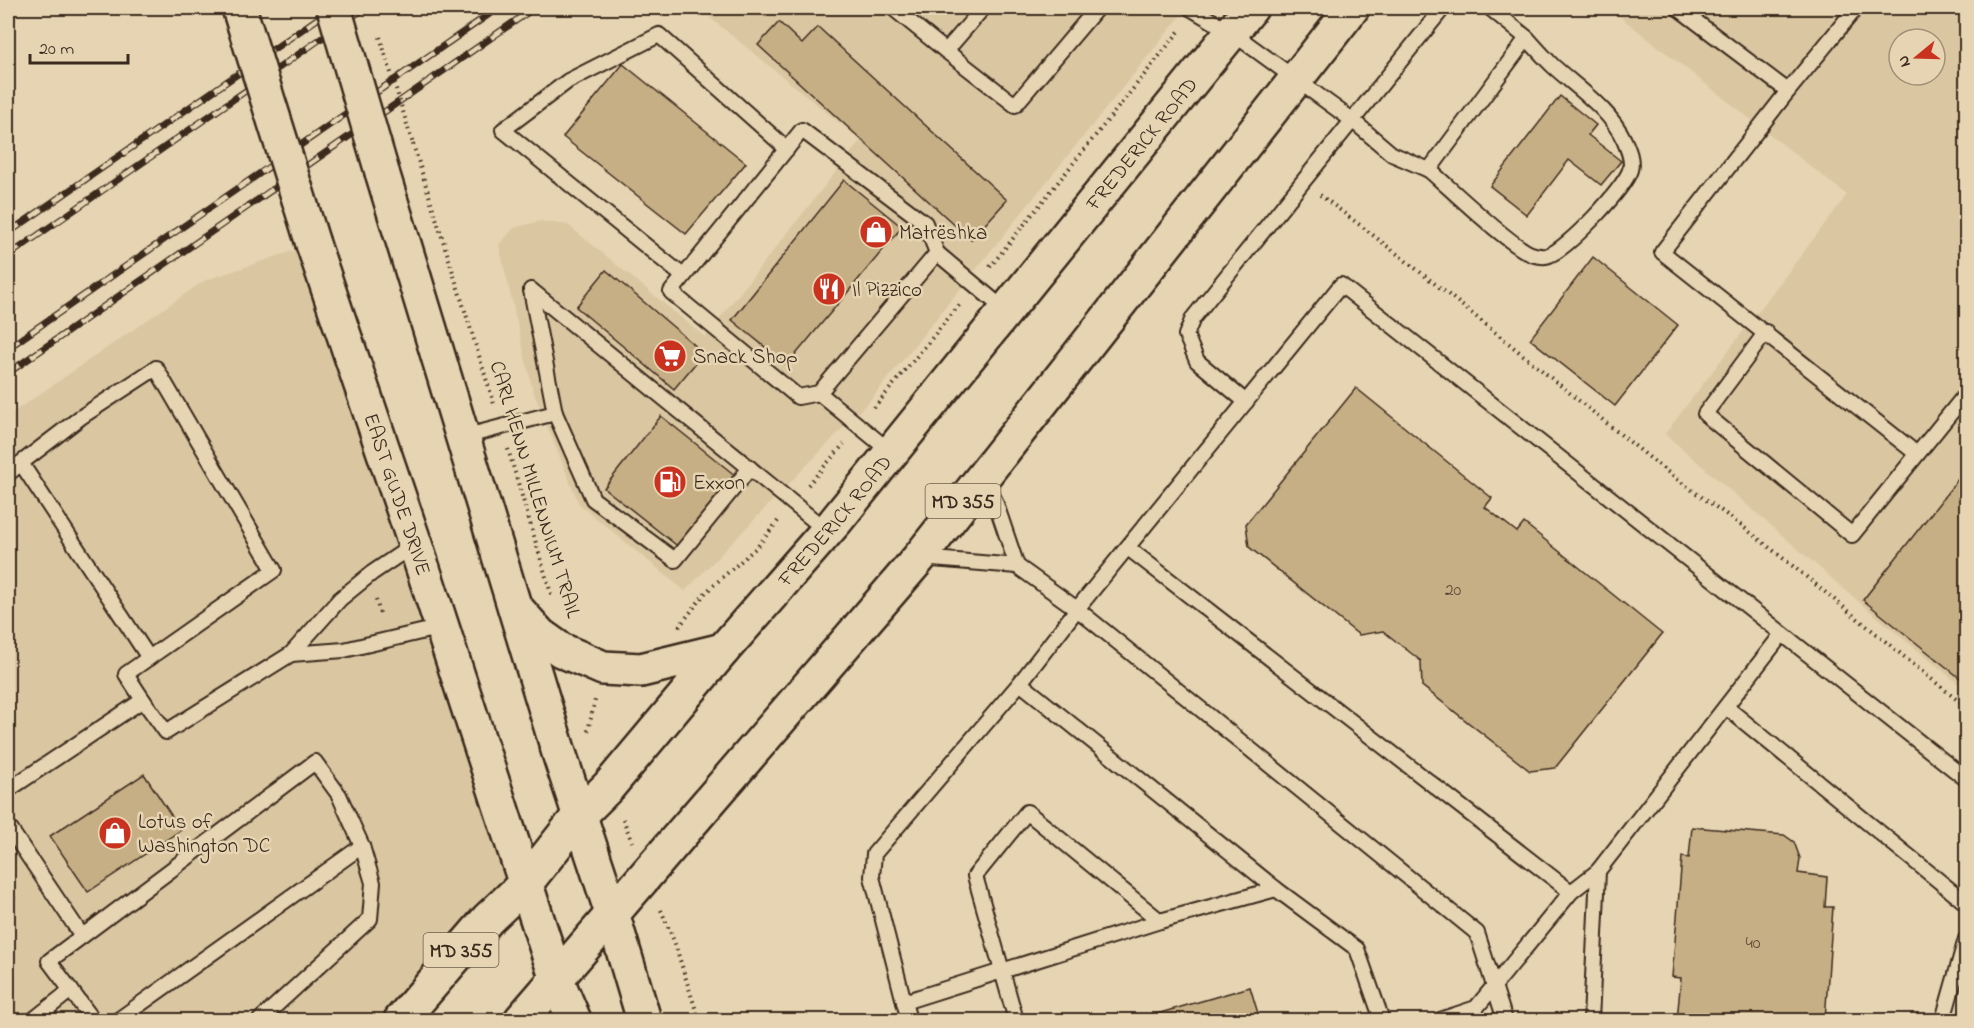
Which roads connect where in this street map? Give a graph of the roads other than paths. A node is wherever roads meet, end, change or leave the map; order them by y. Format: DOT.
graph roads {
  1 [pos="238,8"];
  2 [pos="334,8"];
  3 [pos="893,8"];
  4 [pos="983,8"];
  5 [pos="1097,8"];
  6 [pos="1352,8"];
  7 [pos="1443,8"];
  8 [pos="1490,8"];
  9 [pos="1678,8"];
  10 [pos="1856,8"];
  11 [pos="1193,9"];
  12 [pos="1241,20"];
  13 [pos="1527,38"];
  14 [pos="946,51"];
  15 [pos="1295,80"];
  16 [pos="1788,91"];
  17 [pos="1352,120"];
  18 [pos="787,149"];
  19 [pos="1429,170"];
  20 [pos="936,252"];
  21 [pos="683,276"];
  22 [pos="1006,311"];
  23 [pos="1766,332"];
  24 [pos="819,393"];
  25 [pos="1966,394"];
  26 [pos="1246,402"];
  27 [pos="555,413"];
  28 [pos="463,438"];
  29 [pos="892,453"];
  30 [pos="1917,454"];
  31 [pos="21,464"];
  32 [pos="750,468"];
  33 [pos="8,474"];
  34 [pos="983,476"];
  35 [pos="827,531"];
  36 [pos="415,543"];
  37 [pos="1128,548"];
  38 [pos="919,558"];
  39 [pos="1017,566"];
  40 [pos="515,607"];
  41 [pos="1077,609"];
  42 [pos="442,627"];
  43 [pos="1782,634"];
  44 [pos="723,650"];
  45 [pos="291,654"];
  46 [pos="149,658"];
  47 [pos="1020,683"];
  48 [pos="143,700"];
  49 [pos="1726,707"];
  50 [pos="1966,778"];
  51 [pos="8,790"];
  52 [pos="579,816"];
  53 [pos="8,826"];
  54 [pos="363,846"];
  55 [pos="1598,871"];
  56 [pos="526,883"];
  57 [pos="1276,889"];
  58 [pos="1571,892"];
  59 [pos="1966,903"];
  60 [pos="612,913"];
  61 [pos="1160,921"];
  62 [pos="82,936"];
  63 [pos="1966,939"];
  64 [pos="1001,971"];
  65 [pos="557,980"];
  66 [pos="1494,985"];
  67 [pos="71,990"];
  68 [pos="904,1002"];
  69 [pos="33,1020"];
  70 [pos="93,1020"];
  71 [pos="118,1020"];
  72 [pos="260,1020"];
  73 [pos="401,1020"];
  74 [pos="521,1020"];
  75 [pos="574,1020"];
  76 [pos="644,1020"];
  77 [pos="909,1020"];
  78 [pos="1016,1020"];
  79 [pos="1382,1020"];
  80 [pos="1440,1020"];
  81 [pos="1505,1020"];
  82 [pos="1591,1020"];
  83 [pos="1943,1020"];
  1 -- 36 [label="main road, EAST GUDE DRIVE, bridge"];
  2 -- 28 [label="main road, bridge"];
  3 -- 14 [label="lane"];
  4 -- 14 [label="lane"];
  5 -- 14 [label="lane"];
  6 -- 15 [label="main road, MD 355"];
  7 -- 17 [label="lane"];
  8 -- 13 [label="lane"];
  9 -- 16 [label="lane"];
  10 -- 16 [label="lane"];
  11 -- 12 [label="lane"];
  12 -- 15 [label="lane"];
  12 -- 22 [label="main road, FREDERICK ROAD / MD 355"];
  13 -- 19 [label="lane"];
  13 -- 19 [label="lane"];
  15 -- 17 [label="lane"];
  15 -- 34 [label="main road, MD 355"];
  16 -- 23 [label="lane"];
  17 -- 19 [label="lane"];
  17 -- 26 [label="lane"];
  18 -- 20 [label="lane"];
  18 -- 21 [label="lane"];
  18 -- 21 [label="lane"];
  20 -- 22 [label="lane"];
  20 -- 24 [label="lane"];
  21 -- 24 [label="lane"];
  22 -- 29 [label="main road, FREDERICK ROAD / MD 355"];
  23 -- 30 [label="lane"];
  23 -- 30 [label="lane"];
  24 -- 29 [label="lane"];
  25 -- 30 [label="lane"];
  26 -- 37 [label="lane"];
  26 -- 43 [label="lane"];
  27 -- 28 [label="lane"];
  27 -- 32 [label="lane"];
  27 -- 32 [label="lane"];
  28 -- 40 [label="main road"];
  29 -- 35 [label="main road, FREDERICK ROAD / MD 355"];
  31 -- 33 [label="lane"];
  31 -- 46 [label="lane"];
  31 -- 46 [label="lane"];
  32 -- 35 [label="lane"];
  34 -- 38 [label="main road, MD 355"];
  34 -- 39 [label="lane"];
  35 -- 44 [label="main road, FREDERICK ROAD / MD 355"];
  36 -- 42 [label="main road, EAST GUDE DRIVE"];
  36 -- 45 [label="lane"];
  37 -- 41 [label="lane"];
  37 -- 58 [label="lane"];
  38 -- 39 [label="lane"];
  38 -- 60 [label="main road, MD 355"];
  39 -- 41 [label="lane"];
  40 -- 44 [label="main road"];
  40 -- 52 [label="main road"];
  41 -- 47 [label="lane"];
  41 -- 66 [label="lane"];
  42 -- 45 [label="lane"];
  42 -- 56 [label="main road, EAST GUDE DRIVE"];
  43 -- 49 [label="lane"];
  43 -- 50 [label="lane"];
  44 -- 52 [label="main road, FREDERICK ROAD / MD 355"];
  45 -- 48 [label="lane"];
  46 -- 48 [label="lane"];
  47 -- 57 [label="lane"];
  47 -- 68 [label="lane"];
  48 -- 51 [label="lane"];
  49 -- 55 [label="lane"];
  49 -- 59 [label="lane"];
  52 -- 56 [label="main road, FREDERICK ROAD / MD 355"];
  52 -- 60 [label="main road"];
  53 -- 62 [label="lane"];
  54 -- 62 [label="lane"];
  54 -- 71 [label="lane"];
  54 -- 72 [label="lane"];
  55 -- 58 [label="lane"];
  55 -- 82 [label="lane"];
  56 -- 65 [label="main road, EAST GUDE DRIVE"];
  56 -- 73 [label="main road, FREDERICK ROAD / MD 355"];
  57 -- 61 [label="lane"];
  57 -- 79 [label="lane"];
  58 -- 66 [label="lane"];
  60 -- 65 [label="main road, MD 355"];
  60 -- 76 [label="main road"];
  61 -- 64 [label="lane"];
  61 -- 64 [label="lane"];
  62 -- 67 [label="lane"];
  63 -- 83 [label="lane"];
  64 -- 68 [label="lane"];
  64 -- 78 [label="lane"];
  65 -- 74 [label="main road, MD 355"];
  65 -- 75 [label="main road, EAST GUDE DRIVE"];
  66 -- 80 [label="lane"];
  66 -- 81 [label="lane"];
  67 -- 69 [label="lane"];
  67 -- 70 [label="lane"];
  68 -- 77 [label="lane"];
}
